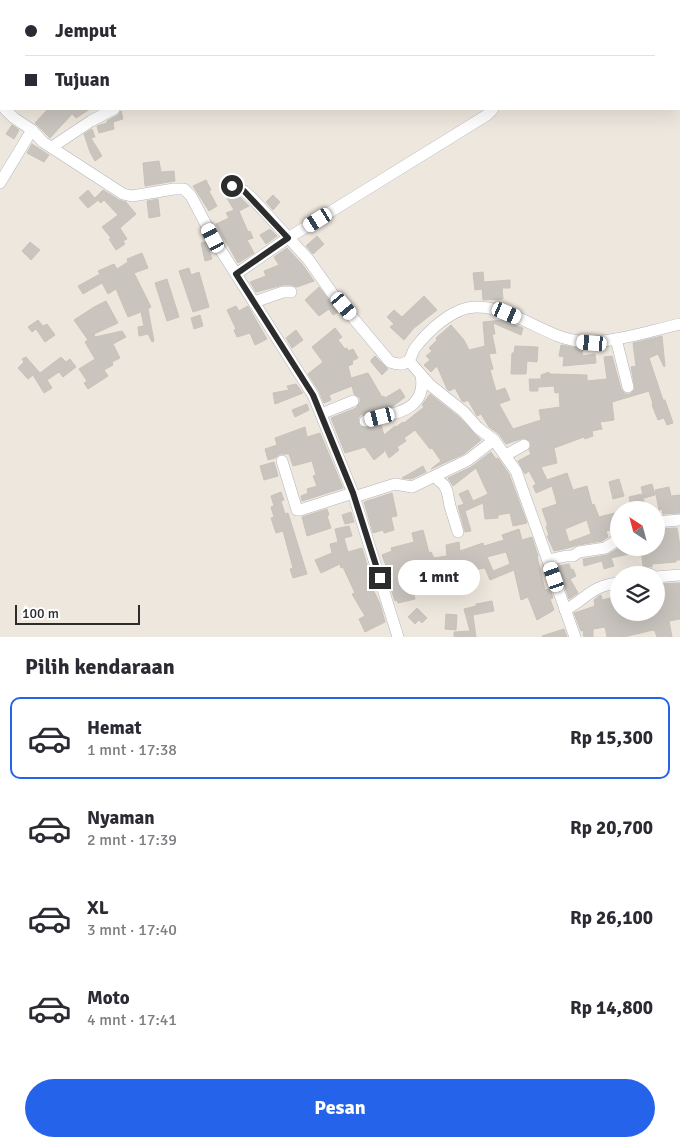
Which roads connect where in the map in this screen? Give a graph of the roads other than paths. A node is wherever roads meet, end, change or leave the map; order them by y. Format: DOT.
graph roads {
  1 [pos="6,110"];
  2 [pos="112,110"];
  3 [pos="492,110"];
  4 [pos="32,130"];
  5 [pos="52,147"];
  6 [pos="0,183"];
  7 [pos="232,186"];
  8 [pos="288,238"];
  9 [pos="236,274"];
  10 [pos="291,292"];
  11 [pos="254,302"];
  12 [pos="680,324"];
  13 [pos="616,339"];
  14 [pos="415,368"];
  15 [pos="628,386"];
  16 [pos="354,401"];
  17 [pos="321,414"];
  18 [pos="365,421"];
  19 [pos="494,440"];
  20 [pos="524,445"];
  21 [pos="506,455"];
  22 [pos="282,461"];
  23 [pos="435,477"];
  24 [pos="353,495"];
  25 [pos="680,520"];
  26 [pos="665,521"];
  27 [pos="458,532"];
  28 [pos="610,545"];
  29 [pos="548,560"];
  30 [pos="680,575"];
  31 [pos="665,576"];
  32 [pos="610,584"];
  33 [pos="565,610"];
  34 [pos="398,637"];
  35 [pos="575,637"];
  1 -- 4 [label="street"];
  2 -- 5 [label="street"];
  3 -- 8 [label="street"];
  4 -- 5 [label="street"];
  4 -- 6 [label="street"];
  5 -- 9 [label="street"];
  7 -- 8 [label="street"];
  8 -- 9 [label="street"];
  8 -- 14 [label="street"];
  9 -- 11 [label="street"];
  10 -- 11 [label="street"];
  11 -- 17 [label="street"];
  12 -- 13 [label="street"];
  13 -- 14 [label="street"];
  13 -- 15 [label="street"];
  14 -- 18 [label="street"];
  14 -- 19 [label="street"];
  16 -- 17 [label="street"];
  17 -- 24 [label="street"];
  19 -- 21 [label="street"];
  19 -- 23 [label="street"];
  20 -- 21 [label="street"];
  21 -- 29 [label="street"];
  22 -- 24 [label="street"];
  23 -- 24 [label="street"];
  23 -- 27 [label="street"];
  24 -- 34 [label="street"];
  25 -- 26 [label="street"];
  28 -- 29 [label="street"];
  29 -- 33 [label="street"];
  30 -- 31 [label="street"];
  32 -- 33 [label="street"];
  33 -- 35 [label="street"];
}
